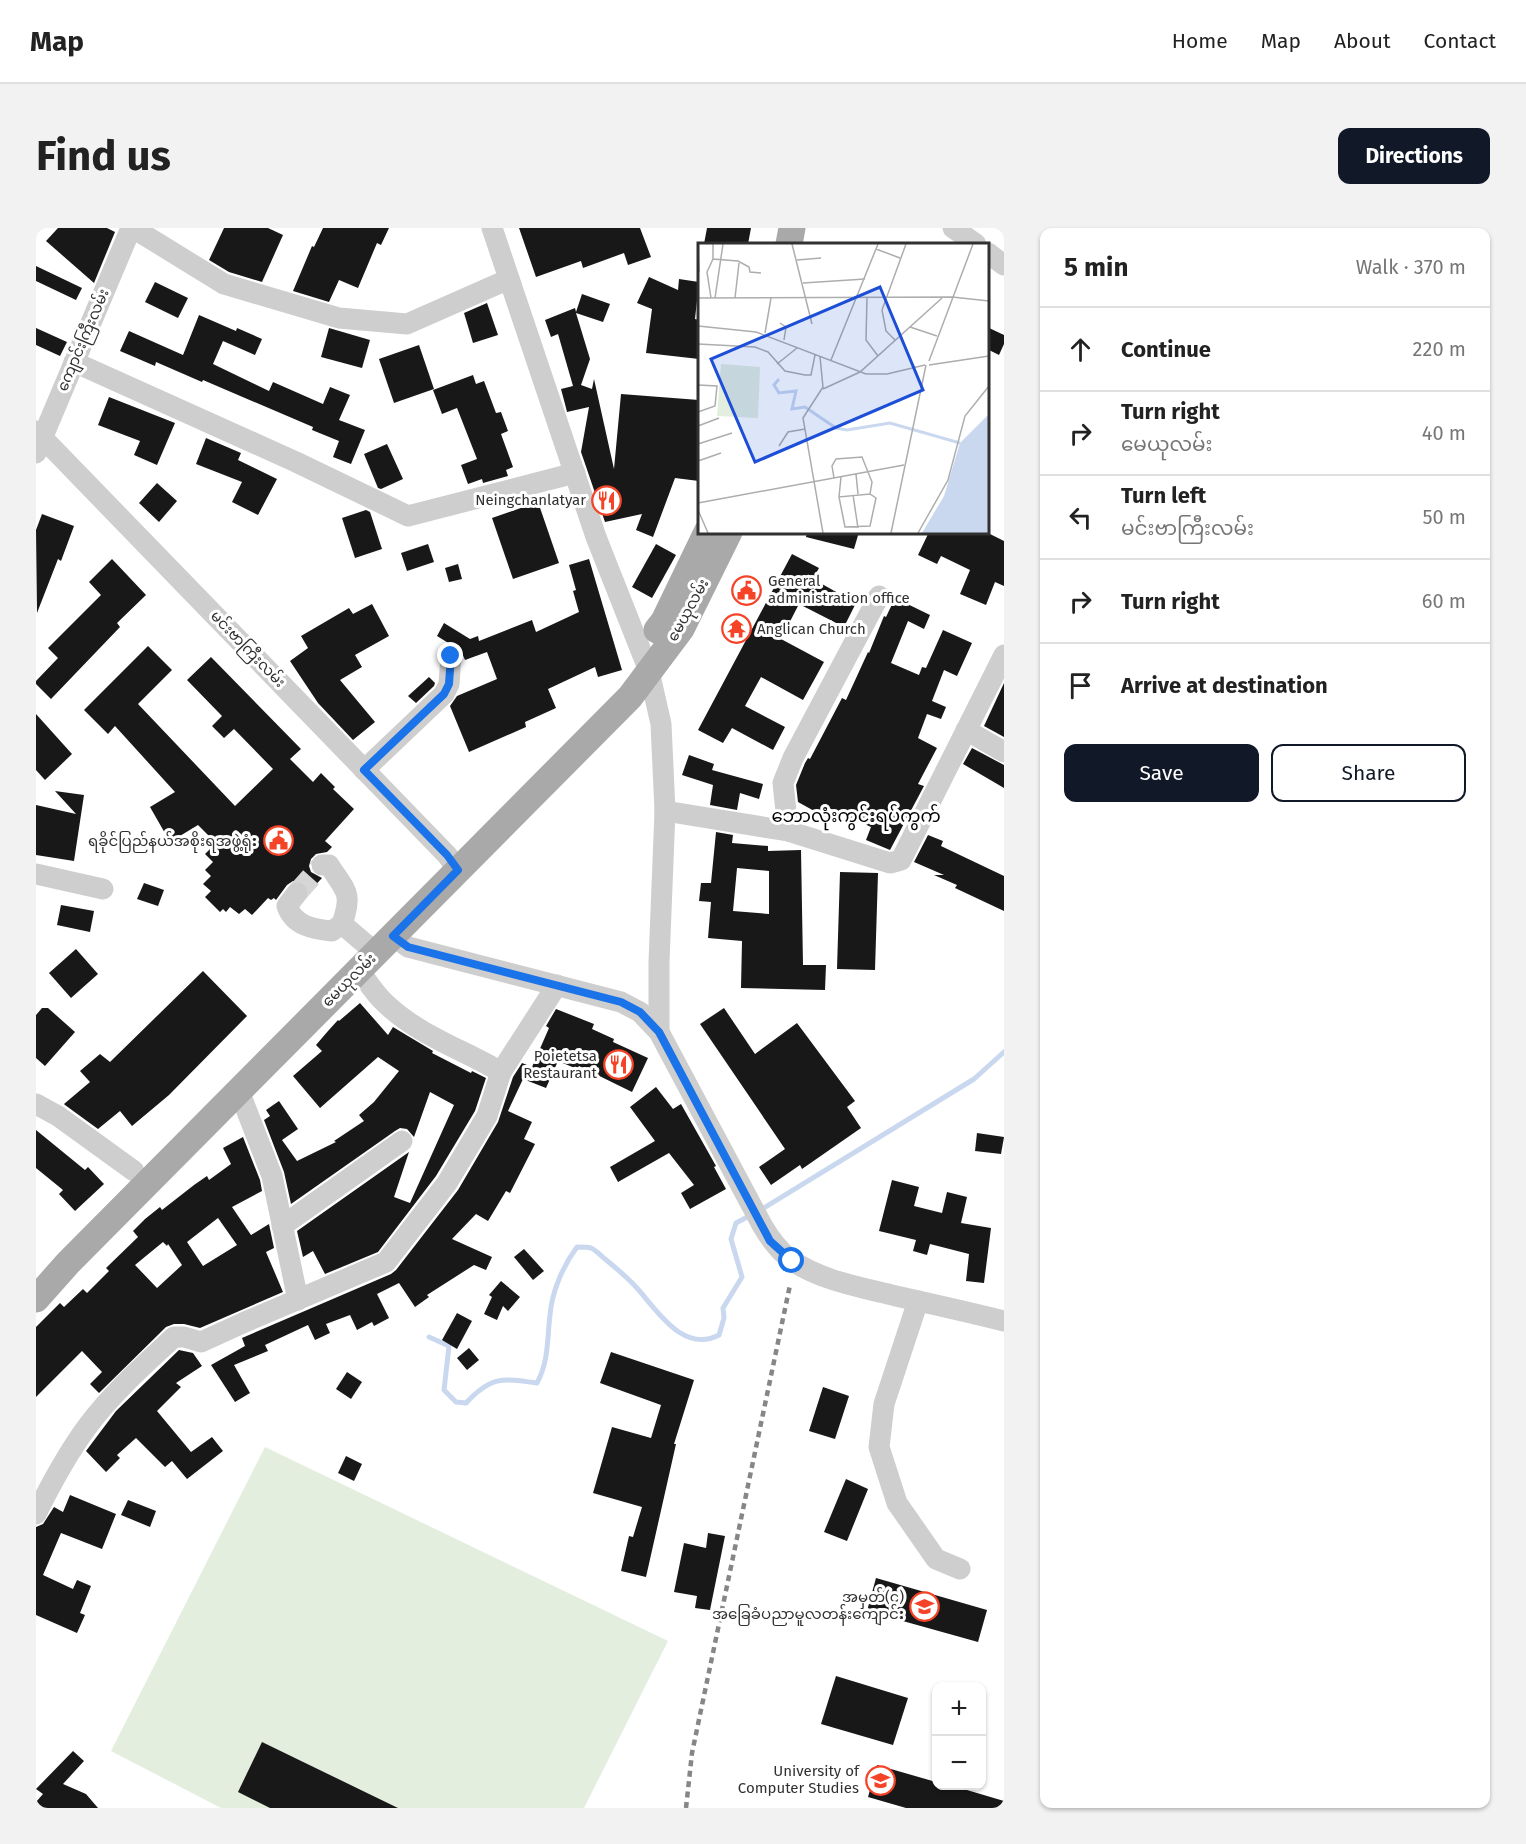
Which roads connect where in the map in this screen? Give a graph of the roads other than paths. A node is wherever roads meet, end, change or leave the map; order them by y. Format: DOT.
graph roads {
  1 [pos="132,228"];
  2 [pos="492,228"];
  3 [pos="773,228"];
  4 [pos="792,228"];
  5 [pos="953,228"];
  6 [pos="770,243"];
  7 [pos="789,243"];
  8 [pos="975,243"];
  9 [pos="989,254"];
  10 [pos="1004,265"];
  11 [pos="509,279"];
  12 [pos="74,362"];
  13 [pos="38,440"];
  14 [pos="575,473"];
  15 [pos="706,534"];
  16 [pos="728,534"];
  17 [pos="879,596"];
  18 [pos="1004,655"];
  19 [pos="451,656"];
  20 [pos="645,662"];
  21 [pos="966,730"];
  22 [pos="1004,752"];
  23 [pos="364,770"];
  24 [pos="665,811"];
  25 [pos="788,831"];
  26 [pos="453,863"];
  27 [pos="322,865"];
  28 [pos="36,874"];
  29 [pos="103,889"];
  30 [pos="297,893"];
  31 [pos="367,945"];
  32 [pos="557,985"];
  33 [pos="659,1032"];
  34 [pos="501,1072"];
  35 [pos="239,1091"];
  36 [pos="36,1104"];
  37 [pos="402,1141"];
  38 [pos="134,1171"];
  39 [pos="282,1226"];
  40 [pos="36,1272"];
  41 [pos="36,1299"];
  42 [pos="298,1300"];
  43 [pos="918,1301"];
  44 [pos="1004,1321"];
  45 [pos="36,1514"];
  46 [pos="960,1569"];
  1 -- 11 [label="street"];
  1 -- 12 [label="street, ကျောင်းကြီးလမ်း"];
  2 -- 11 [label="street"];
  3 -- 6 [label="main road"];
  4 -- 7 [label="main road"];
  5 -- 8 [label="street"];
  9 -- 10 [label="street"];
  11 -- 14 [label="street"];
  12 -- 13 [label="street, ကျောင်းကြီးလမ်း"];
  12 -- 14 [label="street"];
  13 -- 23 [label="street, မင်းဗာကြီးလမ်း"];
  14 -- 20 [label="street"];
  15 -- 20 [label="main road, မေယုလမ်း"];
  16 -- 20 [label="main road, မေယုလမ်း"];
  17 -- 25 [label="street"];
  18 -- 21 [label="street"];
  19 -- 23 [label="street"];
  20 -- 24 [label="street"];
  20 -- 26 [label="main road, မေယုလမ်း"];
  21 -- 22 [label="street"];
  21 -- 25 [label="street"];
  23 -- 26 [label="street, မင်းဗာကြီးလမ်း"];
  24 -- 25 [label="street"];
  24 -- 33 [label="street"];
  26 -- 31 [label="main road, မေယုလမ်း"];
  27 -- 31 [label="street"];
  28 -- 29 [label="street"];
  30 -- 31 [label="street"];
  31 -- 32 [label="street"];
  31 -- 34 [label="street"];
  31 -- 35 [label="main road, မေယုလမ်း"];
  31 -- 38 [label="main road, မေယုလမ်း"];
  32 -- 33 [label="street"];
  32 -- 34 [label="street"];
  33 -- 43 [label="street"];
  34 -- 42 [label="street"];
  35 -- 39 [label="street"];
  35 -- 41 [label="main road, မေယုလမ်း"];
  36 -- 38 [label="street"];
  37 -- 39 [label="street"];
  38 -- 40 [label="main road, မေယုလမ်း"];
  39 -- 42 [label="street"];
  42 -- 45 [label="street"];
  43 -- 44 [label="street"];
  43 -- 46 [label="street"];
}
